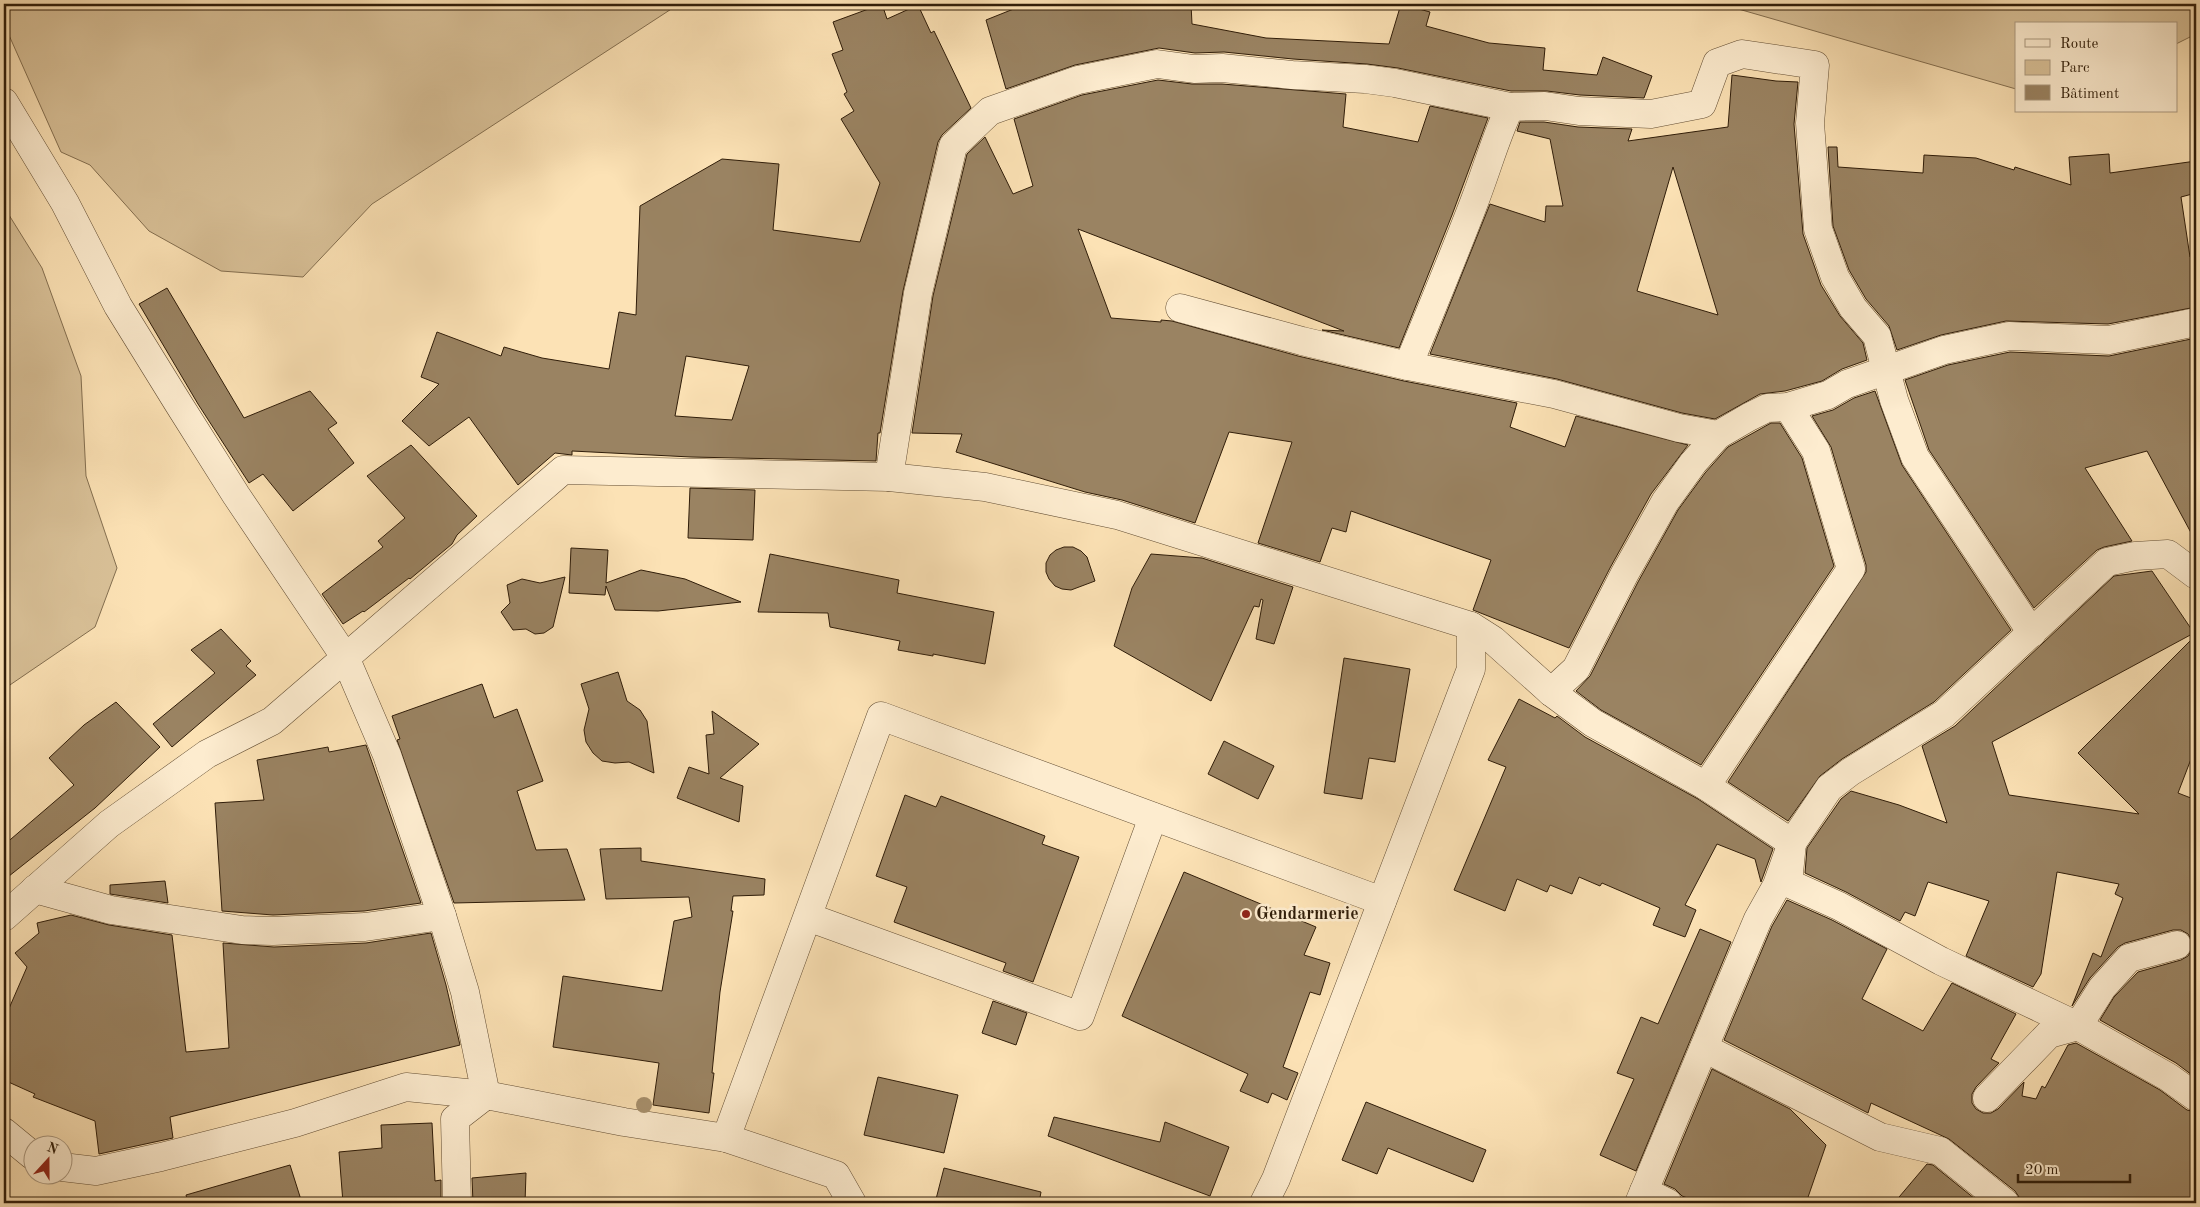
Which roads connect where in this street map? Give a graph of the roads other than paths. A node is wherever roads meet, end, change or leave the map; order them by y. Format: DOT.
graph roads {
  1 [pos="4,102"];
  2 [pos="1510,107"];
  3 [pos="1180,308"];
  4 [pos="2196,322"];
  5 [pos="1408,366"];
  6 [pos="1886,371"];
  7 [pos="1788,407"];
  8 [pos="1718,435"];
  9 [pos="889,478"];
  10 [pos="2196,575"];
  11 [pos="1471,626"];
  12 [pos="2032,633"];
  13 [pos="345,657"];
  14 [pos="1551,692"];
  15 [pos="1706,786"];
  16 [pos="1154,817"];
  17 [pos="1792,844"];
  18 [pos="35,889"];
  19 [pos="1382,901"];
  20 [pos="442,916"];
  21 [pos="808,917"];
  22 [pos="4,918"];
  23 [pos="2177,944"];
  24 [pos="2078,1026"];
  25 [pos="1704,1048"];
  26 [pos="486,1095"];
  27 [pos="2196,1097"];
  28 [pos="1986,1098"];
  29 [pos="4,1132"];
  30 [pos="726,1138"];
  31 [pos="22,1147"];
  32 [pos="72,1169"];
  33 [pos="1641,1197"];
  34 [pos="457,1203"];
  35 [pos="852,1203"];
  36 [pos="1264,1203"];
  37 [pos="1668,1203"];
  38 [pos="2005,1203"];
  1 -- 13 [label="street"];
  2 -- 5 [label="street"];
  2 -- 6 [label="street"];
  2 -- 9 [label="street"];
  3 -- 5 [label="street"];
  4 -- 6 [label="street"];
  5 -- 8 [label="street"];
  6 -- 7 [label="street"];
  6 -- 12 [label="street"];
  7 -- 8 [label="street"];
  7 -- 15 [label="street"];
  8 -- 14 [label="street"];
  9 -- 11 [label="street"];
  9 -- 13 [label="street"];
  10 -- 12 [label="street"];
  11 -- 14 [label="street"];
  11 -- 19 [label="street"];
  12 -- 17 [label="street"];
  13 -- 18 [label="street"];
  13 -- 20 [label="street"];
  14 -- 15 [label="street"];
  15 -- 17 [label="street"];
  16 -- 19 [label="street"];
  16 -- 21 [label="street"];
  16 -- 21 [label="street"];
  17 -- 24 [label="street"];
  17 -- 25 [label="street"];
  18 -- 20 [label="street"];
  18 -- 22 [label="street"];
  19 -- 36 [label="street"];
  20 -- 26 [label="street"];
  21 -- 30 [label="street"];
  23 -- 24 [label="street"];
  24 -- 27 [label="street"];
  24 -- 28 [label="street"];
  25 -- 33 [label="street"];
  25 -- 38 [label="street"];
  26 -- 30 [label="street"];
  26 -- 32 [label="street"];
  26 -- 34 [label="street"];
  29 -- 31 [label="street"];
  30 -- 35 [label="street"];
  33 -- 37 [label="street"];
}
